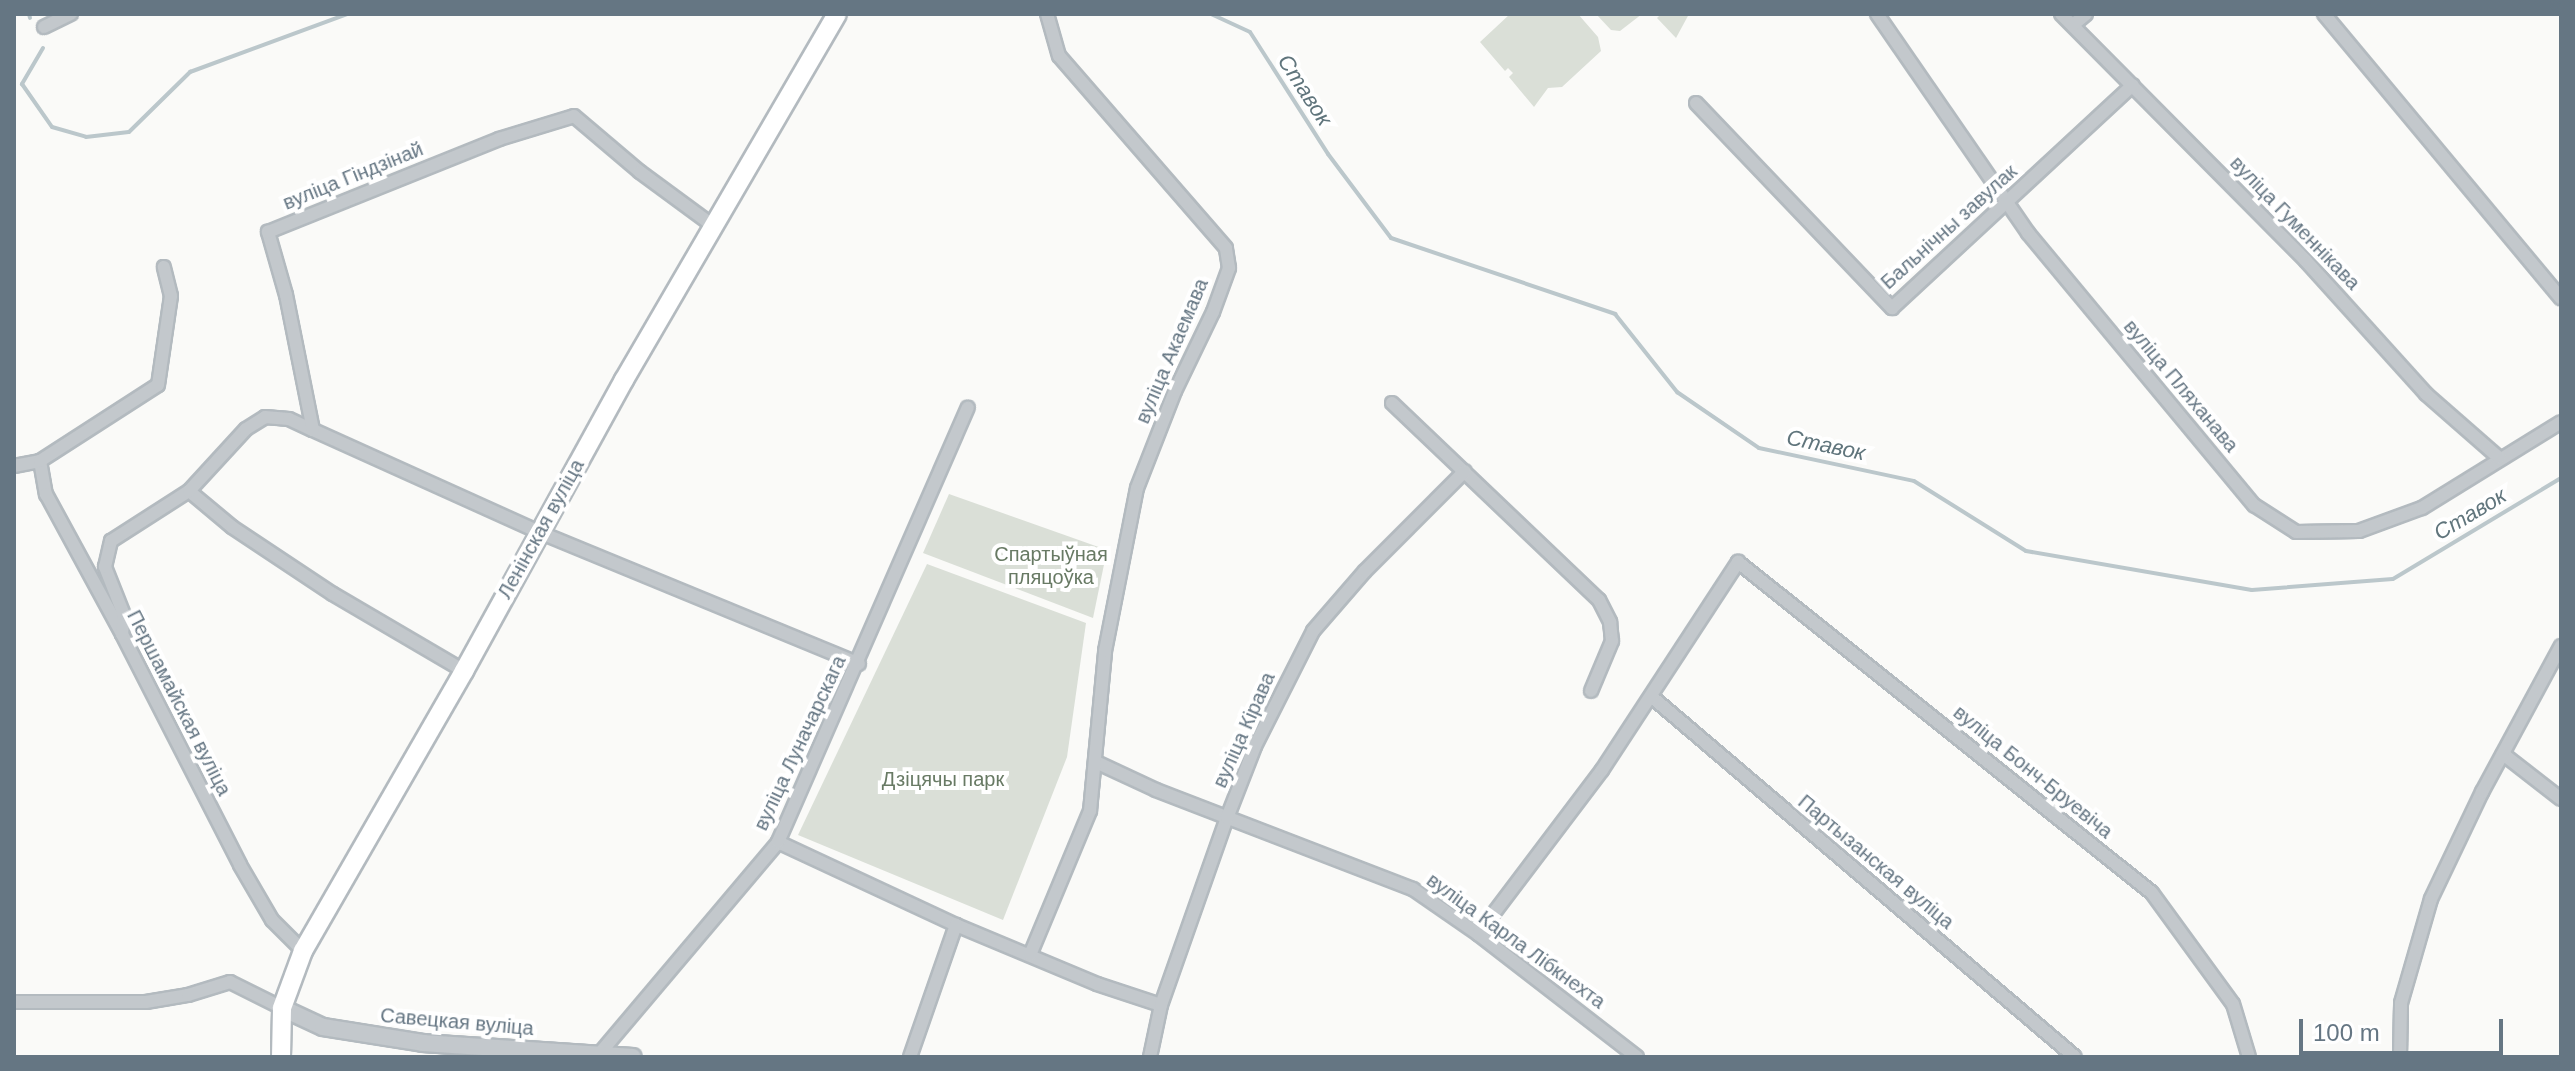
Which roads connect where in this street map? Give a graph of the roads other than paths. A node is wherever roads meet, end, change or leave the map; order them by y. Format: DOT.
graph roads {
  1 [pos="71,14"];
  2 [pos="837,14"];
  3 [pos="1047,14"];
  4 [pos="1877,14"];
  5 [pos="2061,14"];
  6 [pos="2086,14"];
  7 [pos="2324,14"];
  8 [pos="2073,25"];
  9 [pos="44,27"];
  10 [pos="2133,85"];
  11 [pos="1696,103"];
  12 [pos="2007,204"];
  13 [pos="715,227"];
  14 [pos="164,267"];
  15 [pos="2561,298"];
  16 [pos="1392,403"];
  17 [pos="968,408"];
  18 [pos="2561,422"];
  19 [pos="313,430"];
  20 [pos="2499,458"];
  21 [pos="40,461"];
  22 [pos="14,466"];
  23 [pos="1465,471"];
  24 [pos="189,491"];
  25 [pos="539,532"];
  26 [pos="122,634"];
  27 [pos="2561,646"];
  28 [pos="859,664"];
  29 [pos="464,671"];
  30 [pos="1591,691"];
  31 [pos="1652,697"];
  32 [pos="2503,754"];
  33 [pos="1096,762"];
  34 [pos="2561,799"];
  35 [pos="1227,818"];
  36 [pos="778,842"];
  37 [pos="956,925"];
  38 [pos="1478,934"];
  39 [pos="303,951"];
  40 [pos="1030,955"];
  41 [pos="14,1002"];
  42 [pos="1161,1005"];
  43 [pos="282,1008"];
  44 [pos="600,1053"];
  45 [pos="576,1054"];
  46 [pos="281,1057"];
  47 [pos="633,1057"];
  48 [pos="910,1057"];
  49 [pos="1150,1057"];
  50 [pos="1637,1057"];
  51 [pos="2075,1057"];
  52 [pos="2249,1057"];
  53 [pos="2400,1057"];
  1 -- 9 [label="street"];
  2 -- 13 [label="main road, Ленінская вуліца"];
  3 -- 33 [label="street, вуліца Акаемава"];
  4 -- 12 [label="street, вуліца Пляханава"];
  5 -- 8 [label="street, вуліца Гуменнікава"];
  6 -- 8 [label="street"];
  7 -- 15 [label="street"];
  8 -- 10 [label="street, вуліца Гуменнікава"];
  10 -- 12 [label="street, Бальнічны завулак"];
  10 -- 20 [label="street, вуліца Гуменнікава"];
  11 -- 12 [label="street, Бальнічны завулак"];
  12 -- 20 [label="street, вуліца Пляханава"];
  13 -- 19 [label="street, вуліца Гіндзінай"];
  13 -- 25 [label="main road, Ленінская вуліца"];
  14 -- 21 [label="street"];
  16 -- 23 [label="street"];
  17 -- 28 [label="street, вуліца Луначарскага"];
  18 -- 20 [label="street, вуліца Пляханава"];
  19 -- 24 [label="street"];
  19 -- 25 [label="street"];
  21 -- 22 [label="street"];
  21 -- 26 [label="street, Першамайская вуліца"];
  23 -- 30 [label="street"];
  23 -- 35 [label="street, вуліца Кірава"];
  24 -- 26 [label="street"];
  24 -- 29 [label="street"];
  25 -- 28 [label="street"];
  25 -- 29 [label="main road, Ленінская вуліца"];
  26 -- 39 [label="street, Першамайская вуліца"];
  27 -- 32 [label="street"];
  28 -- 36 [label="street, вуліца Луначарскага"];
  29 -- 39 [label="main road, Ленінская вуліца"];
  31 -- 38 [label="street"];
  31 -- 51 [label="street, Партызанская вуліца"];
  31 -- 52 [label="street, вуліца Бонч-Бруевіча"];
  32 -- 34 [label="street"];
  32 -- 53 [label="street"];
  33 -- 35 [label="street, вуліца Карла Лібкнехта"];
  33 -- 40 [label="street, вуліца Акаемава"];
  35 -- 38 [label="street, вуліца Карла Лібкнехта"];
  35 -- 42 [label="street, вуліца Кірава"];
  36 -- 37 [label="street"];
  36 -- 44 [label="street, вуліца Луначарскага"];
  37 -- 40 [label="street"];
  37 -- 48 [label="street"];
  38 -- 50 [label="street, вуліца Карла Лібкнехта"];
  39 -- 43 [label="main road, Ленінская вуліца"];
  40 -- 42 [label="street"];
  41 -- 43 [label="street"];
  42 -- 49 [label="street, вуліца Кірава"];
  43 -- 45 [label="street, Савецкая вуліца"];
  43 -- 46 [label="main road, Ленінская вуліца"];
  44 -- 45 [label="street, Савецкая вуліца"];
  44 -- 47 [label="street, Савецкая вуліца"];
}
